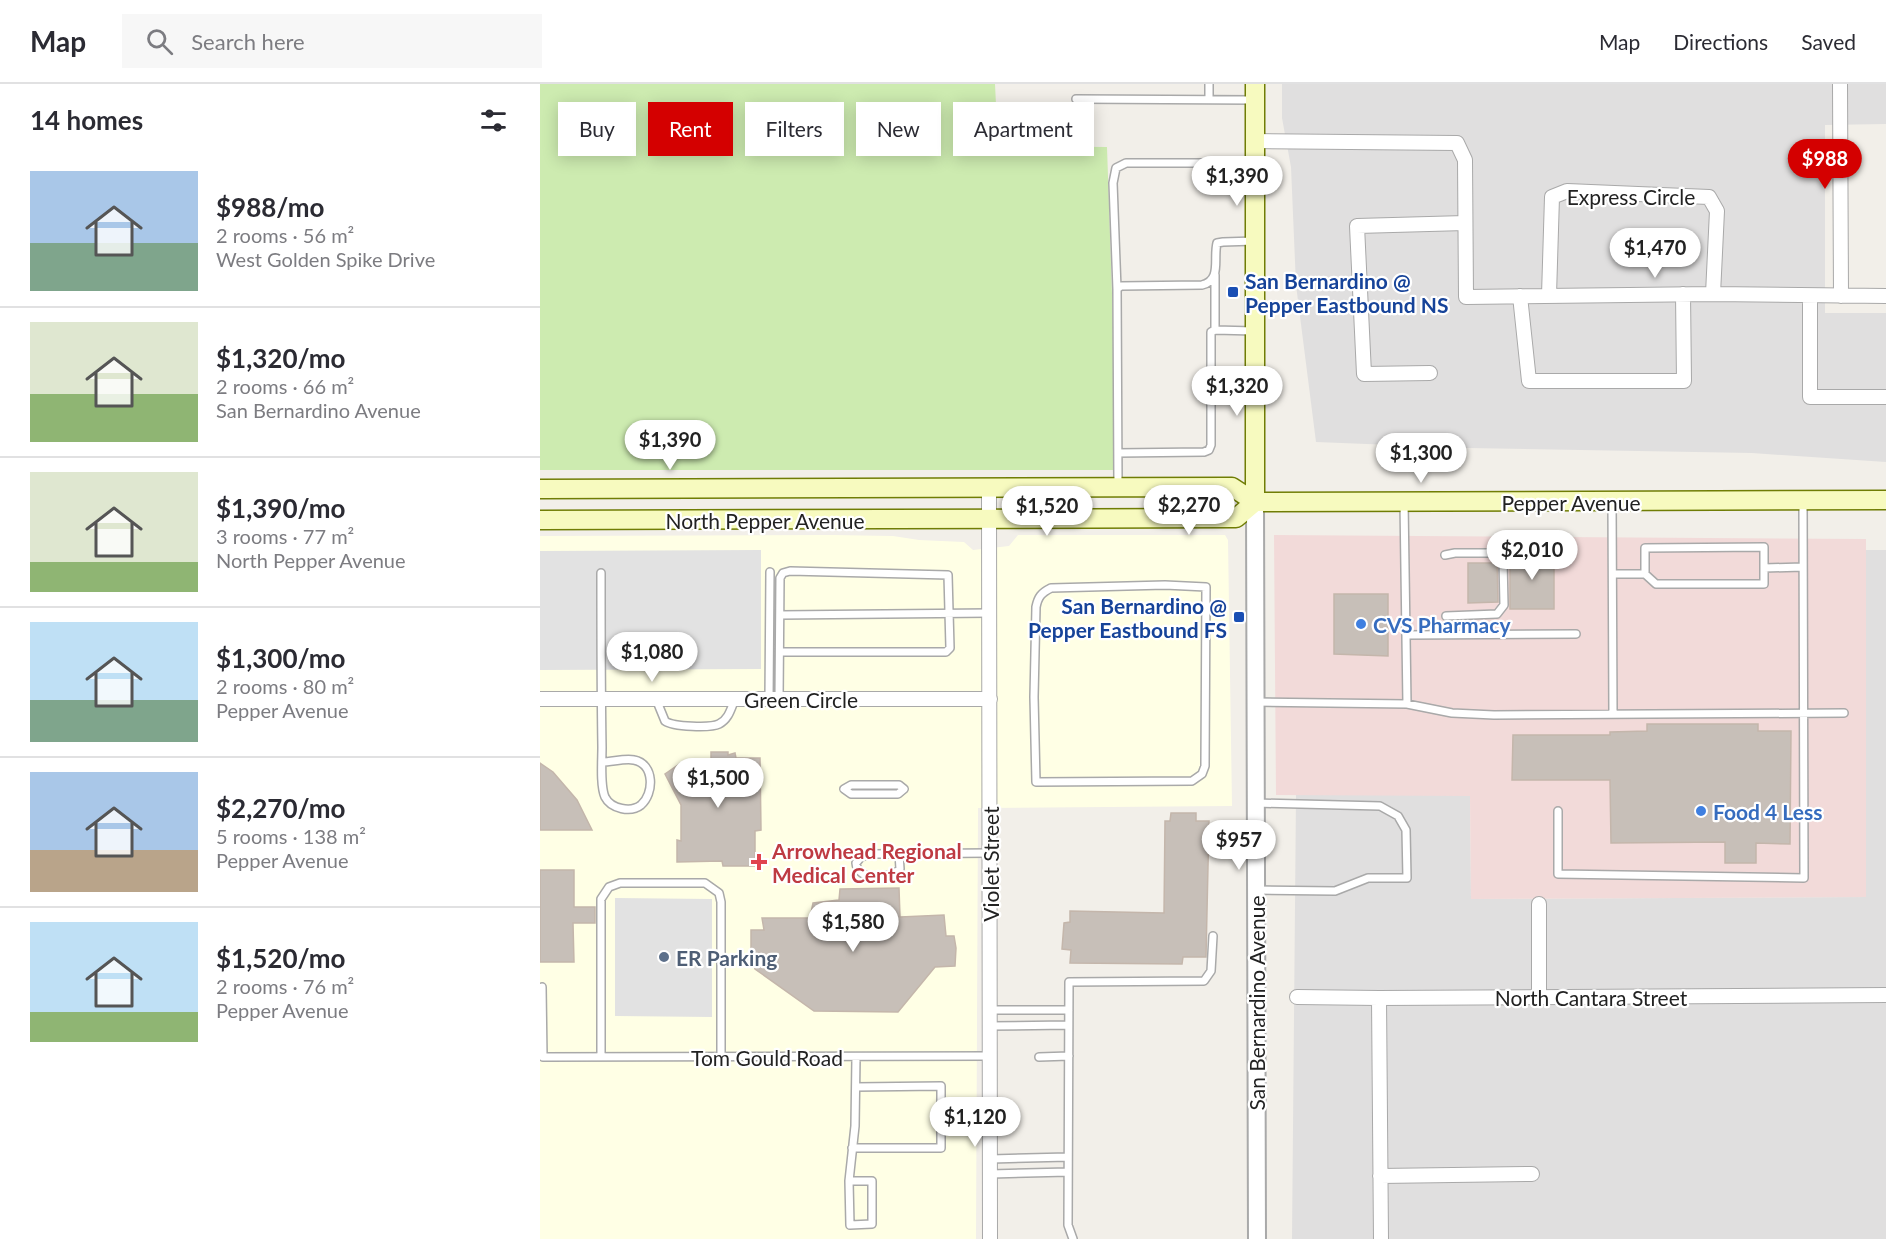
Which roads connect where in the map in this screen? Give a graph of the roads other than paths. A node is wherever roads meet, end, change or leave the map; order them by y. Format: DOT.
graph roads {
  1 [pos="1209,84"];
  2 [pos="1840,84"];
  3 [pos="1255,92"];
  4 [pos="1076,99"];
  5 [pos="1209,99"];
  6 [pos="1255,141"];
  7 [pos="1255,163"];
  8 [pos="1465,223"];
  9 [pos="1255,241"];
  10 [pos="1215,275"];
  11 [pos="1117,289"];
  12 [pos="1683,294"];
  13 [pos="1713,294"];
  14 [pos="1549,295"];
  15 [pos="1520,296"];
  16 [pos="1810,296"];
  17 [pos="1841,296"];
  18 [pos="1886,296"];
  19 [pos="1215,330"];
  20 [pos="1255,331"];
  21 [pos="1430,373"];
  22 [pos="1886,397"];
  23 [pos="1118,453"];
  24 [pos="1118,487"];
  25 [pos="540,489"];
  26 [pos="989,489"];
  27 [pos="1886,500"];
  28 [pos="1612,501"];
  29 [pos="1803,501"];
  30 [pos="1255,502"];
  31 [pos="1404,502"];
  32 [pos="989,519"];
  33 [pos="540,520"];
  34 [pos="1445,555"];
  35 [pos="1803,567"];
  36 [pos="1764,568"];
  37 [pos="770,572"];
  38 [pos="601,573"];
  39 [pos="1613,574"];
  40 [pos="1645,574"];
  41 [pos="990,613"];
  42 [pos="949,614"];
  43 [pos="780,615"];
  44 [pos="1446,615"];
  45 [pos="1576,634"];
  46 [pos="1406,635"];
  47 [pos="780,652"];
  48 [pos="1206,671"];
  49 [pos="540,699"];
  50 [pos="601,699"];
  51 [pos="656,699"];
  52 [pos="735,699"];
  53 [pos="774,699"];
  54 [pos="990,699"];
  55 [pos="1256,702"];
  56 [pos="1407,704"];
  57 [pos="1803,713"];
  58 [pos="1844,713"];
  59 [pos="1613,714"];
  60 [pos="602,762"];
  61 [pos="904,789"];
  62 [pos="1256,803"];
  63 [pos="1558,810"];
  64 [pos="990,853"];
  65 [pos="899,854"];
  66 [pos="1256,890"];
  67 [pos="1539,904"];
  68 [pos="1213,936"];
  69 [pos="542,987"];
  70 [pos="1886,995"];
  71 [pos="1297,997"];
  72 [pos="1539,997"];
  73 [pos="1379,998"];
  74 [pos="990,1010"];
  75 [pos="1069,1010"];
  76 [pos="1068,1025"];
  77 [pos="990,1026"];
  78 [pos="990,1056"];
  79 [pos="1069,1056"];
  80 [pos="601,1057"];
  81 [pos="721,1057"];
  82 [pos="856,1057"];
  83 [pos="1039,1057"];
  84 [pos="856,1087"];
  85 [pos="852,1148"];
  86 [pos="1068,1157"];
  87 [pos="991,1159"];
  88 [pos="1068,1172"];
  89 [pos="991,1174"];
  90 [pos="1532,1174"];
  91 [pos="1380,1176"];
  92 [pos="849,1181"];
  93 [pos="990,1239"];
  94 [pos="1073,1239"];
  95 [pos="1257,1239"];
  96 [pos="1381,1239"];
  1 -- 5 [label="lane"];
  2 -- 17 [label="street"];
  3 -- 5 [label="lane"];
  3 -- 6 [label="main road, San Bernardino Avenue"];
  4 -- 5 [label="lane"];
  6 -- 7 [label="main road, San Bernardino Avenue"];
  6 -- 8 [label="street"];
  7 -- 9 [label="main road, San Bernardino Avenue"];
  7 -- 11 [label="lane"];
  8 -- 15 [label="street"];
  8 -- 21 [label="street"];
  9 -- 10 [label="lane"];
  9 -- 20 [label="main road, San Bernardino Avenue"];
  10 -- 11 [label="lane"];
  10 -- 19 [label="lane"];
  11 -- 23 [label="lane"];
  12 -- 13 [label="street"];
  12 -- 14 [label="street"];
  12 -- 15 [label="street"];
  13 -- 14 [label="street, Express Circle"];
  13 -- 16 [label="street"];
  14 -- 15 [label="street"];
  16 -- 17 [label="street"];
  16 -- 22 [label="street"];
  17 -- 18 [label="street"];
  19 -- 20 [label="lane"];
  19 -- 23 [label="lane"];
  20 -- 30 [label="main road, San Bernardino Avenue"];
  23 -- 24 [label="lane"];
  24 -- 26 [label="main road"];
  24 -- 30 [label="main road"];
  25 -- 26 [label="main road, North Pepper Avenue"];
  26 -- 32 [label="street, Violet Street"];
  27 -- 29 [label="main road, Pepper Avenue"];
  28 -- 29 [label="main road, Pepper Avenue"];
  28 -- 31 [label="main road, Pepper Avenue"];
  28 -- 39 [label="lane"];
  29 -- 35 [label="lane"];
  30 -- 31 [label="main road, Pepper Avenue"];
  30 -- 32 [label="main road"];
  30 -- 55 [label="street, San Bernardino Avenue"];
  31 -- 46 [label="lane"];
  32 -- 33 [label="main road, North Pepper Avenue"];
  32 -- 41 [label="street, Violet Street"];
  34 -- 44 [label="lane"];
  35 -- 36 [label="lane"];
  35 -- 57 [label="lane"];
  36 -- 40 [label="lane"];
  36 -- 40 [label="lane"];
  37 -- 53 [label="lane"];
  38 -- 50 [label="lane"];
  39 -- 40 [label="lane"];
  39 -- 59 [label="lane"];
  41 -- 42 [label="lane"];
  41 -- 54 [label="street, Violet Street"];
  42 -- 43 [label="lane"];
  42 -- 43 [label="lane"];
  42 -- 47 [label="lane"];
  43 -- 47 [label="lane"];
  45 -- 46 [label="lane"];
  46 -- 56 [label="lane"];
  47 -- 53 [label="lane"];
  48 -- 48 [label="lane"];
  49 -- 50 [label="street, Green Circle"];
  50 -- 51 [label="street, Green Circle"];
  50 -- 60 [label="lane"];
  51 -- 52 [label="street, Green Circle"];
  51 -- 52 [label="lane"];
  52 -- 53 [label="street, Green Circle"];
  53 -- 54 [label="street, Green Circle"];
  54 -- 64 [label="street, Violet Street"];
  55 -- 56 [label="lane"];
  55 -- 62 [label="street, San Bernardino Avenue"];
  56 -- 59 [label="lane"];
  57 -- 58 [label="lane"];
  57 -- 59 [label="lane"];
  57 -- 63 [label="lane"];
  60 -- 60 [label="lane"];
  61 -- 61 [label="lane"];
  62 -- 66 [label="street, San Bernardino Avenue"];
  62 -- 66 [label="lane"];
  64 -- 65 [label="lane"];
  64 -- 74 [label="street, Violet Street"];
  65 -- 65 [label="lane"];
  66 -- 95 [label="street, San Bernardino Avenue"];
  67 -- 72 [label="street"];
  68 -- 75 [label="lane"];
  69 -- 80 [label="lane, Tom Gould Road"];
  70 -- 72 [label="street, North Cantara Street"];
  71 -- 73 [label="street, North Cantara Street"];
  72 -- 73 [label="street, North Cantara Street"];
  73 -- 91 [label="street"];
  74 -- 75 [label="lane"];
  74 -- 77 [label="street, Violet Street"];
  75 -- 76 [label="lane"];
  76 -- 77 [label="lane"];
  76 -- 79 [label="lane"];
  77 -- 78 [label="street, Violet Street"];
  78 -- 82 [label="lane, Tom Gould Road"];
  78 -- 87 [label="street, Violet Street"];
  79 -- 83 [label="lane"];
  79 -- 86 [label="lane"];
  80 -- 81 [label="lane, Tom Gould Road"];
  80 -- 81 [label="lane"];
  81 -- 82 [label="lane, Tom Gould Road"];
  82 -- 84 [label="lane"];
  84 -- 85 [label="lane"];
  84 -- 85 [label="lane"];
  85 -- 92 [label="lane"];
  86 -- 87 [label="lane"];
  86 -- 88 [label="lane"];
  87 -- 89 [label="street, Violet Street"];
  88 -- 89 [label="lane"];
  88 -- 94 [label="lane"];
  89 -- 93 [label="street, Violet Street"];
  90 -- 91 [label="street"];
  91 -- 96 [label="street"];
  92 -- 92 [label="lane"];
}
